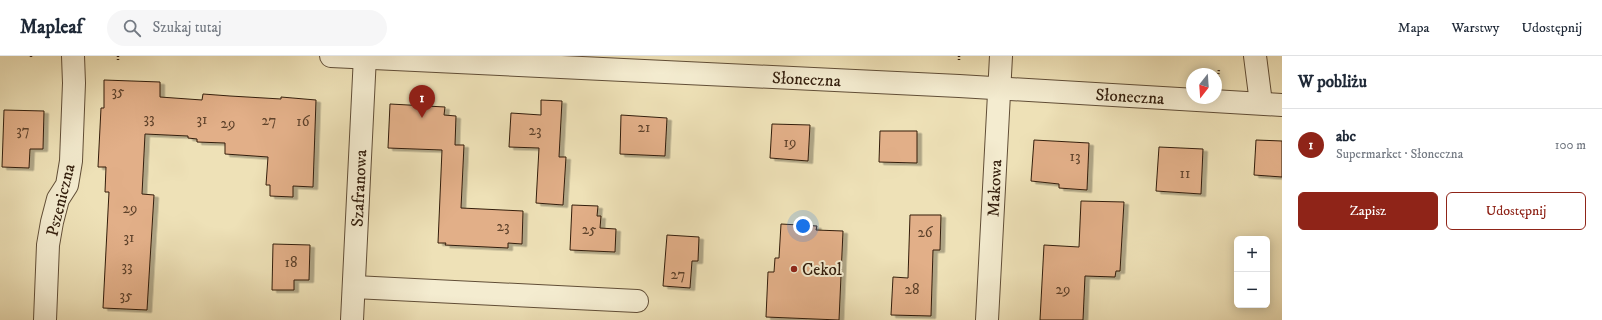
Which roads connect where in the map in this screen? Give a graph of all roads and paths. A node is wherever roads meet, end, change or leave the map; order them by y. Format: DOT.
graph roads {
  1 [pos="73,56"];
  2 [pos="118,56"];
  3 [pos="331,56"];
  4 [pos="1001,56"];
  5 [pos="1255,56"];
  6 [pos="365,57"];
  7 [pos="118,60"];
  8 [pos="612,63"];
  9 [pos="999,88"];
  10 [pos="1272,104"];
  11 [pos="354,286"];
  12 [pos="637,301"];
  13 [pos="45,320"];
  14 [pos="352,320"];
  15 [pos="987,320"];
  1 -- 13 [label="street, Pszeniczna"];
  2 -- 7 [label="path"];
  3 -- 6 [label="street, Słoneczna"];
  4 -- 9 [label="street, Makowa"];
  5 -- 10 [label="street"];
  6 -- 8 [label="street, Słoneczna"];
  6 -- 11 [label="street, Szafranowa"];
  8 -- 9 [label="street, Słoneczna"];
  9 -- 10 [label="street, Słoneczna"];
  9 -- 15 [label="street, Makowa"];
  11 -- 12 [label="street"];
  11 -- 14 [label="street, Szafranowa"];
}
